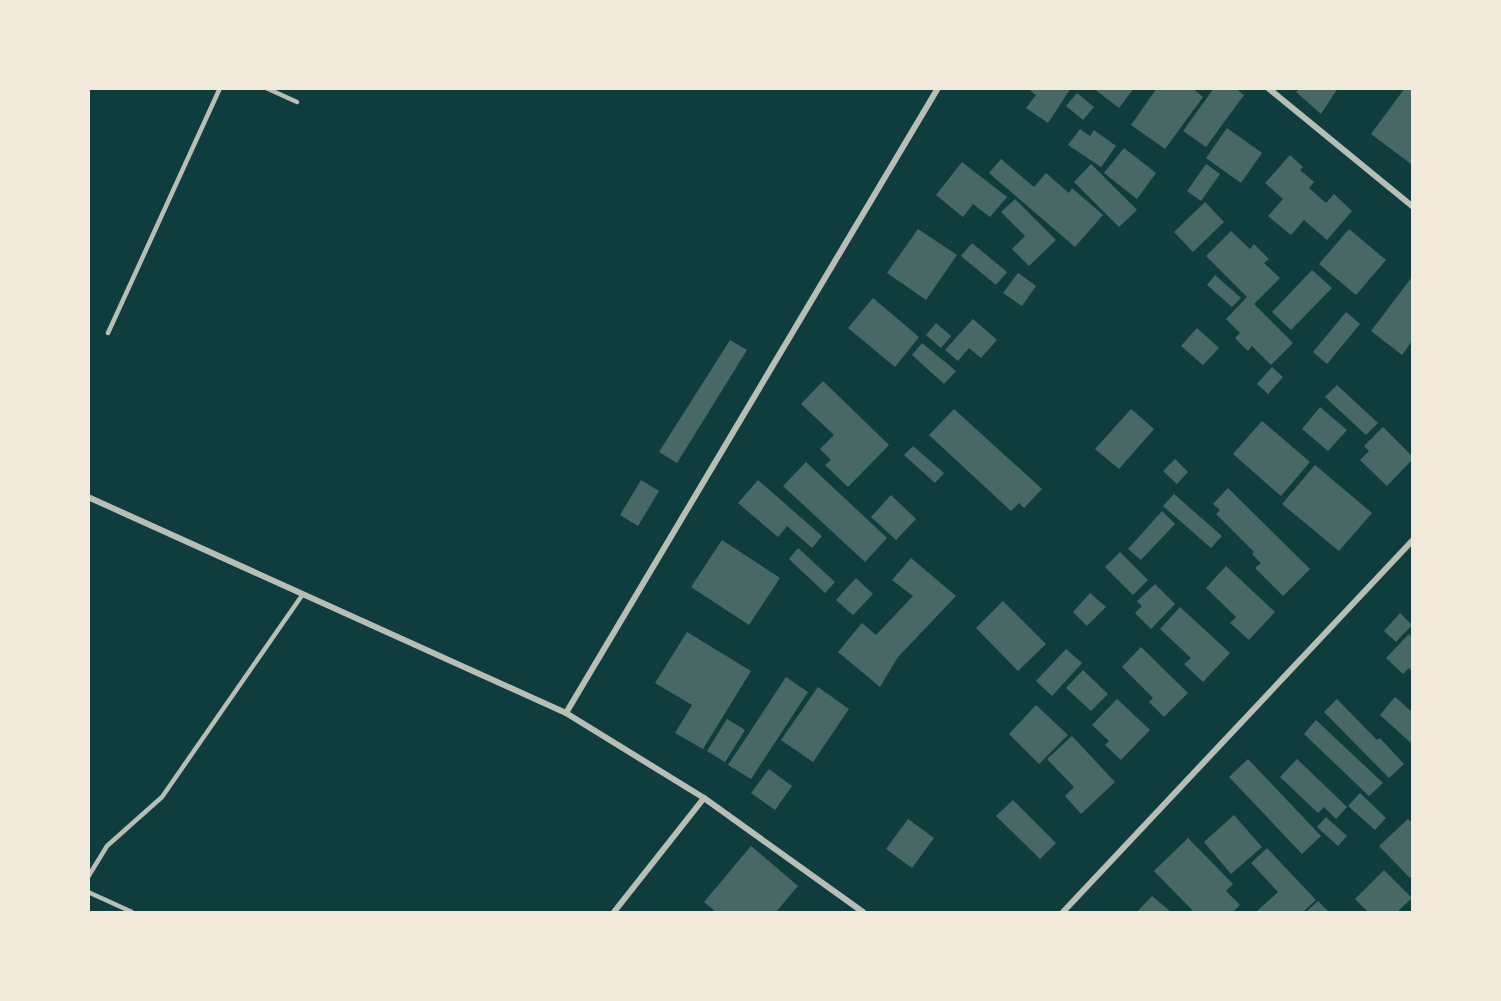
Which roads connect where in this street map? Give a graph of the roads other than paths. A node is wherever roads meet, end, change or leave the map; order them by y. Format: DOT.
graph roads {
  1 [pos="220,88"];
  2 [pos="266,88"];
  3 [pos="938,88"];
  4 [pos="1272,90"];
  5 [pos="297,102"];
  6 [pos="1413,206"];
  7 [pos="108,333"];
  8 [pos="88,498"];
  9 [pos="1413,541"];
  10 [pos="303,594"];
  11 [pos="566,713"];
  12 [pos="704,798"];
  13 [pos="88,877"];
  14 [pos="88,892"];
  15 [pos="132,912"];
  16 [pos="614,912"];
  17 [pos="863,912"];
  18 [pos="1063,912"];
  1 -- 7 [label="lane"];
  2 -- 5 [label="lane"];
  3 -- 11 [label="street"];
  4 -- 6 [label="street"];
  8 -- 10 [label="street"];
  9 -- 18 [label="street"];
  10 -- 11 [label="street"];
  10 -- 13 [label="lane"];
  11 -- 12 [label="street"];
  12 -- 16 [label="street"];
  12 -- 17 [label="street"];
  14 -- 15 [label="lane"];
}
